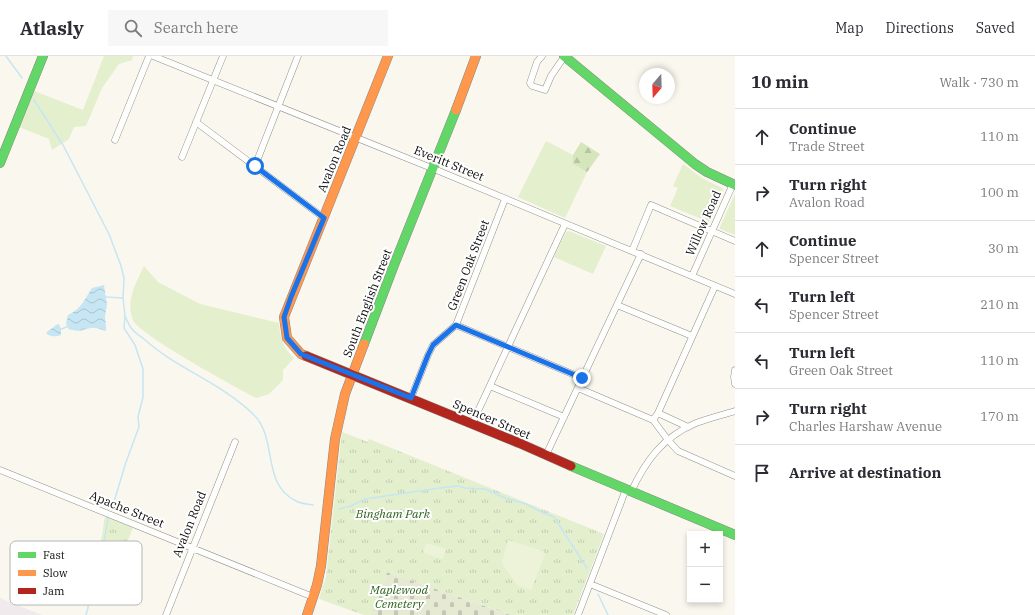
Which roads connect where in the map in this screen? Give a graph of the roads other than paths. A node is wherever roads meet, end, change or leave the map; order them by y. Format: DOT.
graph roads {
  1 [pos="43,56"];
  2 [pos="149,56"];
  3 [pos="154,56"];
  4 [pos="224,56"];
  5 [pos="298,56"];
  6 [pos="388,56"];
  7 [pos="476,56"];
  8 [pos="542,56"];
  9 [pos="564,56"];
  10 [pos="214,81"];
  11 [pos="278,107"];
  12 [pos="196,122"];
  13 [pos="356,138"];
  14 [pos="115,140"];
  15 [pos="182,157"];
  16 [pos="0,163"];
  17 [pos="255,166"];
  18 [pos="434,169"];
  19 [pos="734,183"];
  20 [pos="506,199"];
  21 [pos="324,218"];
  22 [pos="565,224"];
  23 [pos="712,230"];
  24 [pos="735,241"];
  25 [pos="632,251"];
  26 [pos="640,254"];
  27 [pos="692,276"];
  28 [pos="715,286"];
  29 [pos="292,293"];
  30 [pos="735,294"];
  31 [pos="617,305"];
  32 [pos="456,325"];
  33 [pos="692,336"];
  34 [pos="508,347"];
  35 [pos="735,370"];
  36 [pos="353,374"];
  37 [pos="582,378"];
  38 [pos="735,384"];
  39 [pos="490,386"];
  40 [pos="578,388"];
  41 [pos="411,398"];
  42 [pos="735,411"];
  43 [pos="658,413"];
  44 [pos="564,417"];
  45 [pos="653,420"];
  46 [pos="472,424"];
  47 [pos="688,427"];
  48 [pos="668,440"];
  49 [pos="235,442"];
  50 [pos="546,455"];
  51 [pos="0,470"];
  52 [pos="735,476"];
  53 [pos="629,491"];
  54 [pos="735,535"];
  55 [pos="192,548"];
  56 [pos="590,584"];
  57 [pos="313,597"];
  58 [pos="166,615"];
  59 [pos="307,615"];
  60 [pos="578,615"];
  61 [pos="666,615"];
  1 -- 16 [label="street"];
  2 -- 14 [label="street"];
  3 -- 10 [label="street, Everitt Street"];
  4 -- 10 [label="street"];
  5 -- 11 [label="street"];
  6 -- 13 [label="street, Avalon Road"];
  7 -- 18 [label="street, South English Street"];
  8 -- 9 [label="street"];
  9 -- 19 [label="street"];
  10 -- 11 [label="street, Everitt Street"];
  10 -- 12 [label="street"];
  11 -- 13 [label="street, Everitt Street"];
  11 -- 17 [label="street"];
  12 -- 15 [label="street"];
  12 -- 17 [label="street"];
  13 -- 18 [label="street, Everitt Street"];
  13 -- 21 [label="street, Avalon Road"];
  17 -- 21 [label="street"];
  18 -- 20 [label="street, Everitt Street"];
  18 -- 36 [label="street, South English Street"];
  19 -- 23 [label="street, Willow Road"];
  20 -- 22 [label="street, Everitt Street"];
  20 -- 32 [label="street, Green Oak Street"];
  21 -- 29 [label="street, Avalon Road"];
  22 -- 25 [label="street, Everitt Street"];
  22 -- 34 [label="street"];
  23 -- 24 [label="street"];
  23 -- 25 [label="street"];
  23 -- 27 [label="street, Willow Road"];
  25 -- 26 [label="street, Everitt Street"];
  26 -- 27 [label="street, Everitt Street"];
  26 -- 31 [label="street"];
  27 -- 28 [label="street, Everitt Street"];
  28 -- 30 [label="street, Everitt Street"];
  28 -- 33 [label="street"];
  29 -- 36 [label="street, Spencer Street"];
  31 -- 33 [label="street"];
  31 -- 37 [label="street"];
  32 -- 34 [label="street"];
  32 -- 41 [label="street, Green Oak Street"];
  33 -- 43 [label="street"];
  34 -- 37 [label="street"];
  34 -- 39 [label="street"];
  35 -- 38 [label="street"];
  36 -- 41 [label="street, Spencer Street"];
  36 -- 57 [label="street, South English Street"];
  37 -- 40 [label="street"];
  39 -- 44 [label="street"];
  39 -- 46 [label="street"];
  40 -- 44 [label="street"];
  40 -- 45 [label="street"];
  41 -- 46 [label="street, Spencer Street"];
  42 -- 47 [label="street"];
  43 -- 45 [label="street"];
  43 -- 47 [label="street"];
  44 -- 50 [label="street"];
  45 -- 48 [label="street"];
  46 -- 50 [label="street, Spencer Street"];
  47 -- 48 [label="street"];
  48 -- 52 [label="street"];
  48 -- 53 [label="street"];
  49 -- 55 [label="street, Avalon Road"];
  50 -- 53 [label="street, Spencer Street"];
  51 -- 55 [label="street, Apache Street"];
  53 -- 54 [label="street, Spencer Street"];
  53 -- 56 [label="street"];
  55 -- 57 [label="street, Apache Street"];
  55 -- 58 [label="street, Avalon Road"];
  56 -- 60 [label="street"];
  56 -- 61 [label="street"];
  57 -- 59 [label="street, South English Street"];
}
